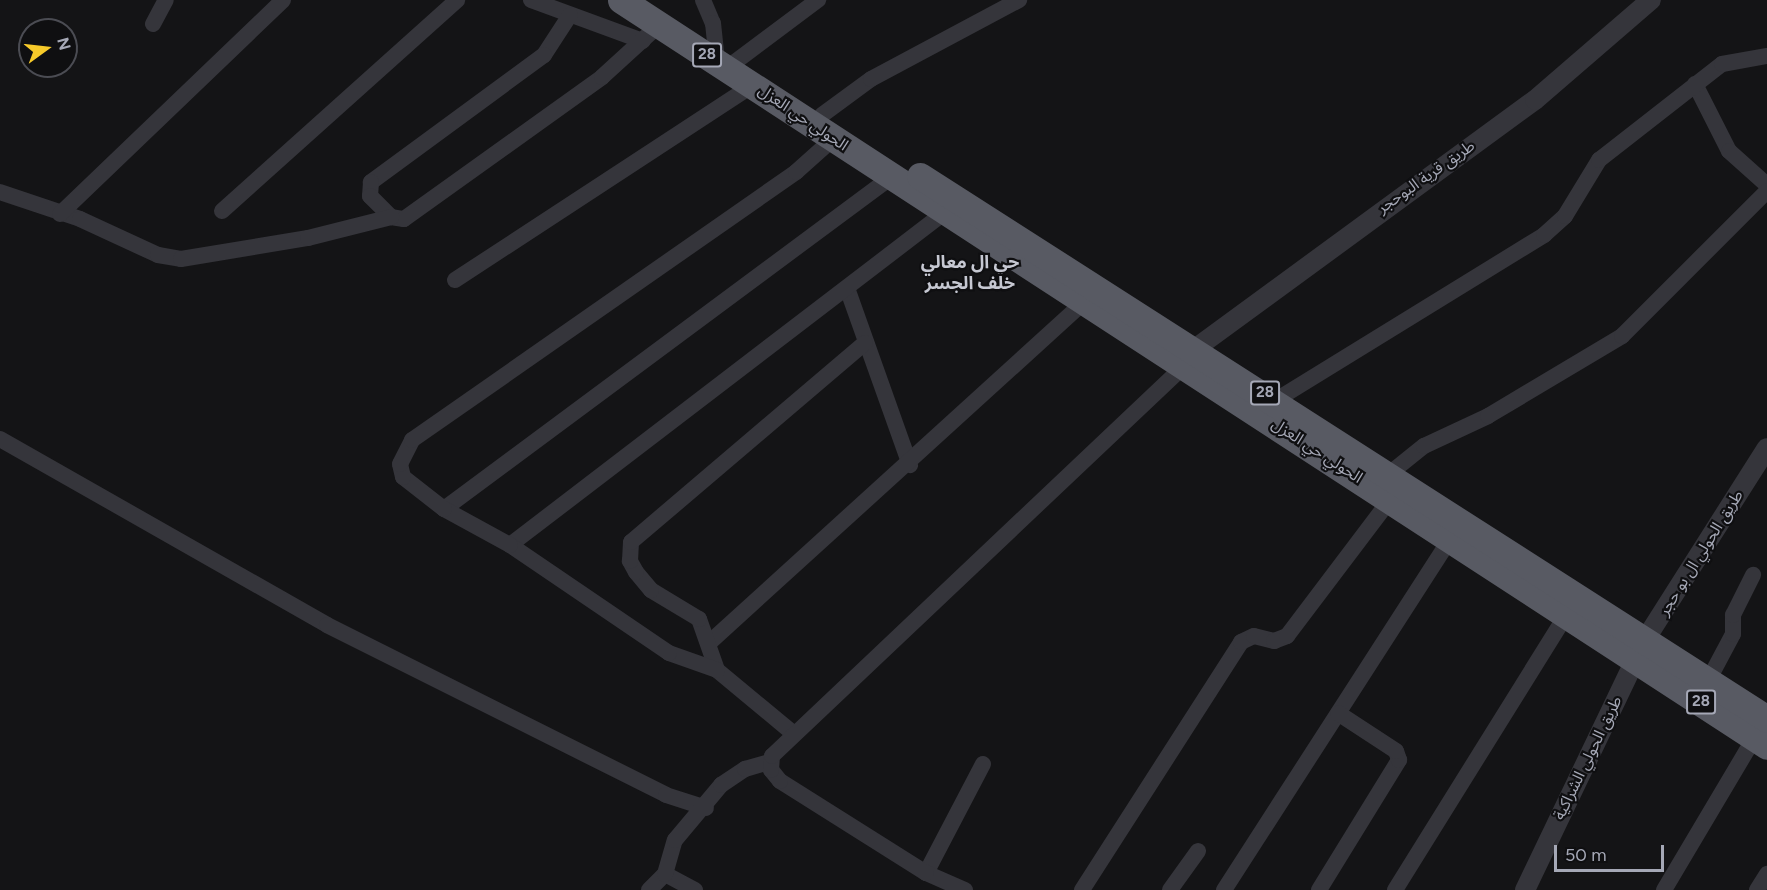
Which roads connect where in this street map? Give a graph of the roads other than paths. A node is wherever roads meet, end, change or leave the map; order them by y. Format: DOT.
graph roads {
  1 [pos="166,0"];
  2 [pos="283,0"];
  3 [pos="457,0"];
  4 [pos="531,0"];
  5 [pos="621,0"];
  6 [pos="703,0"];
  7 [pos="818,0"];
  8 [pos="1019,0"];
  9 [pos="1651,0"];
  10 [pos="570,15"];
  11 [pos="153,24"];
  12 [pos="651,33"];
  13 [pos="1767,56"];
  14 [pos="722,65"];
  15 [pos="1695,84"];
  16 [pos="753,85"];
  17 [pos="828,127"];
  18 [pos="890,178"];
  19 [pos="1767,185"];
  20 [pos="1767,191"];
  21 [pos="0,192"];
  22 [pos="222,211"];
  23 [pos="60,213"];
  24 [pos="944,213"];
  25 [pos="391,217"];
  26 [pos="455,280"];
  27 [pos="847,288"];
  28 [pos="1084,302"];
  29 [pos="865,343"];
  30 [pos="1191,356"];
  31 [pos="1276,400"];
  32 [pos="0,439"];
  33 [pos="1767,448"];
  34 [pos="910,465"];
  35 [pos="1390,487"];
  36 [pos="444,509"];
  37 [pos="1450,539"];
  38 [pos="510,545"];
  39 [pos="1753,575"];
  40 [pos="1566,615"];
  41 [pos="709,643"];
  42 [pos="1641,650"];
  43 [pos="717,670"];
  44 [pos="1708,681"];
  45 [pos="1338,713"];
  46 [pos="794,734"];
  47 [pos="1763,734"];
  48 [pos="770,762"];
  49 [pos="983,764"];
  50 [pos="706,808"];
  51 [pos="1198,851"];
  52 [pos="926,873"];
  53 [pos="664,874"];
  54 [pos="1767,874"];
  55 [pos="649,890"];
  56 [pos="695,890"];
  57 [pos="964,890"];
  58 [pos="1082,890"];
  59 [pos="1170,890"];
  60 [pos="1224,890"];
  61 [pos="1319,890"];
  62 [pos="1395,890"];
  63 [pos="1525,890"];
  64 [pos="1664,890"];
  65 [pos="1757,890"];
  1 -- 11 [label="street"];
  2 -- 23 [label="street"];
  3 -- 22 [label="street"];
  4 -- 10 [label="street"];
  5 -- 12 [label="highway, 28"];
  6 -- 14 [label="street"];
  7 -- 14 [label="street"];
  8 -- 17 [label="street"];
  9 -- 30 [label="street, طريق قرية البوحجر"];
  10 -- 12 [label="street"];
  10 -- 25 [label="street"];
  12 -- 14 [label="highway, 28"];
  12 -- 25 [label="street"];
  13 -- 15 [label="street"];
  14 -- 16 [label="highway, 28"];
  15 -- 19 [label="street"];
  15 -- 31 [label="street"];
  16 -- 17 [label="highway, الحولي حي العزل / 28"];
  16 -- 26 [label="street"];
  17 -- 18 [label="highway, الحولي حي العزل / 28"];
  17 -- 30 [label="highway, الحولي حي العزل / 28"];
  17 -- 36 [label="street"];
  18 -- 24 [label="highway, الحولي حي العزل / 28"];
  18 -- 36 [label="street"];
  20 -- 35 [label="street"];
  21 -- 23 [label="street"];
  23 -- 25 [label="street"];
  24 -- 27 [label="street"];
  24 -- 28 [label="highway, الحولي حي العزل / 28"];
  27 -- 29 [label="street"];
  27 -- 38 [label="street"];
  28 -- 30 [label="highway, الحولي حي العزل / 28"];
  28 -- 34 [label="street"];
  29 -- 34 [label="street"];
  29 -- 41 [label="street"];
  30 -- 31 [label="highway, الحولي حي العزل / 28"];
  30 -- 35 [label="highway, الحولي حي العزل / 28"];
  30 -- 46 [label="street"];
  31 -- 35 [label="highway, الحولي حي العزل / 28"];
  32 -- 50 [label="street"];
  33 -- 42 [label="street, طريق الحولي ال بو حجر"];
  34 -- 41 [label="street"];
  35 -- 37 [label="highway, الحولي حي العزل / 28"];
  35 -- 42 [label="highway, الحولي حي العزل / 28"];
  35 -- 58 [label="street"];
  36 -- 38 [label="street"];
  37 -- 40 [label="highway, الحولي حي العزل / 28"];
  37 -- 45 [label="street"];
  38 -- 43 [label="street"];
  39 -- 44 [label="street"];
  40 -- 42 [label="highway, الحولي حي العزل / 28"];
  40 -- 62 [label="street"];
  41 -- 43 [label="street"];
  42 -- 44 [label="highway, الحولي حي العزل / 28"];
  42 -- 47 [label="highway, الحولي حي العزل / 28"];
  42 -- 63 [label="street, طريق الحولي الشراكية"];
  43 -- 46 [label="street"];
  44 -- 47 [label="highway, الحولي حي العزل / 28"];
  45 -- 60 [label="street"];
  45 -- 61 [label="street"];
  46 -- 48 [label="street"];
  47 -- 64 [label="street"];
  48 -- 50 [label="street"];
  48 -- 52 [label="street"];
  49 -- 52 [label="street"];
  50 -- 53 [label="street"];
  51 -- 59 [label="street"];
  52 -- 57 [label="street"];
  53 -- 55 [label="street"];
  53 -- 56 [label="street"];
  54 -- 65 [label="street"];
}
